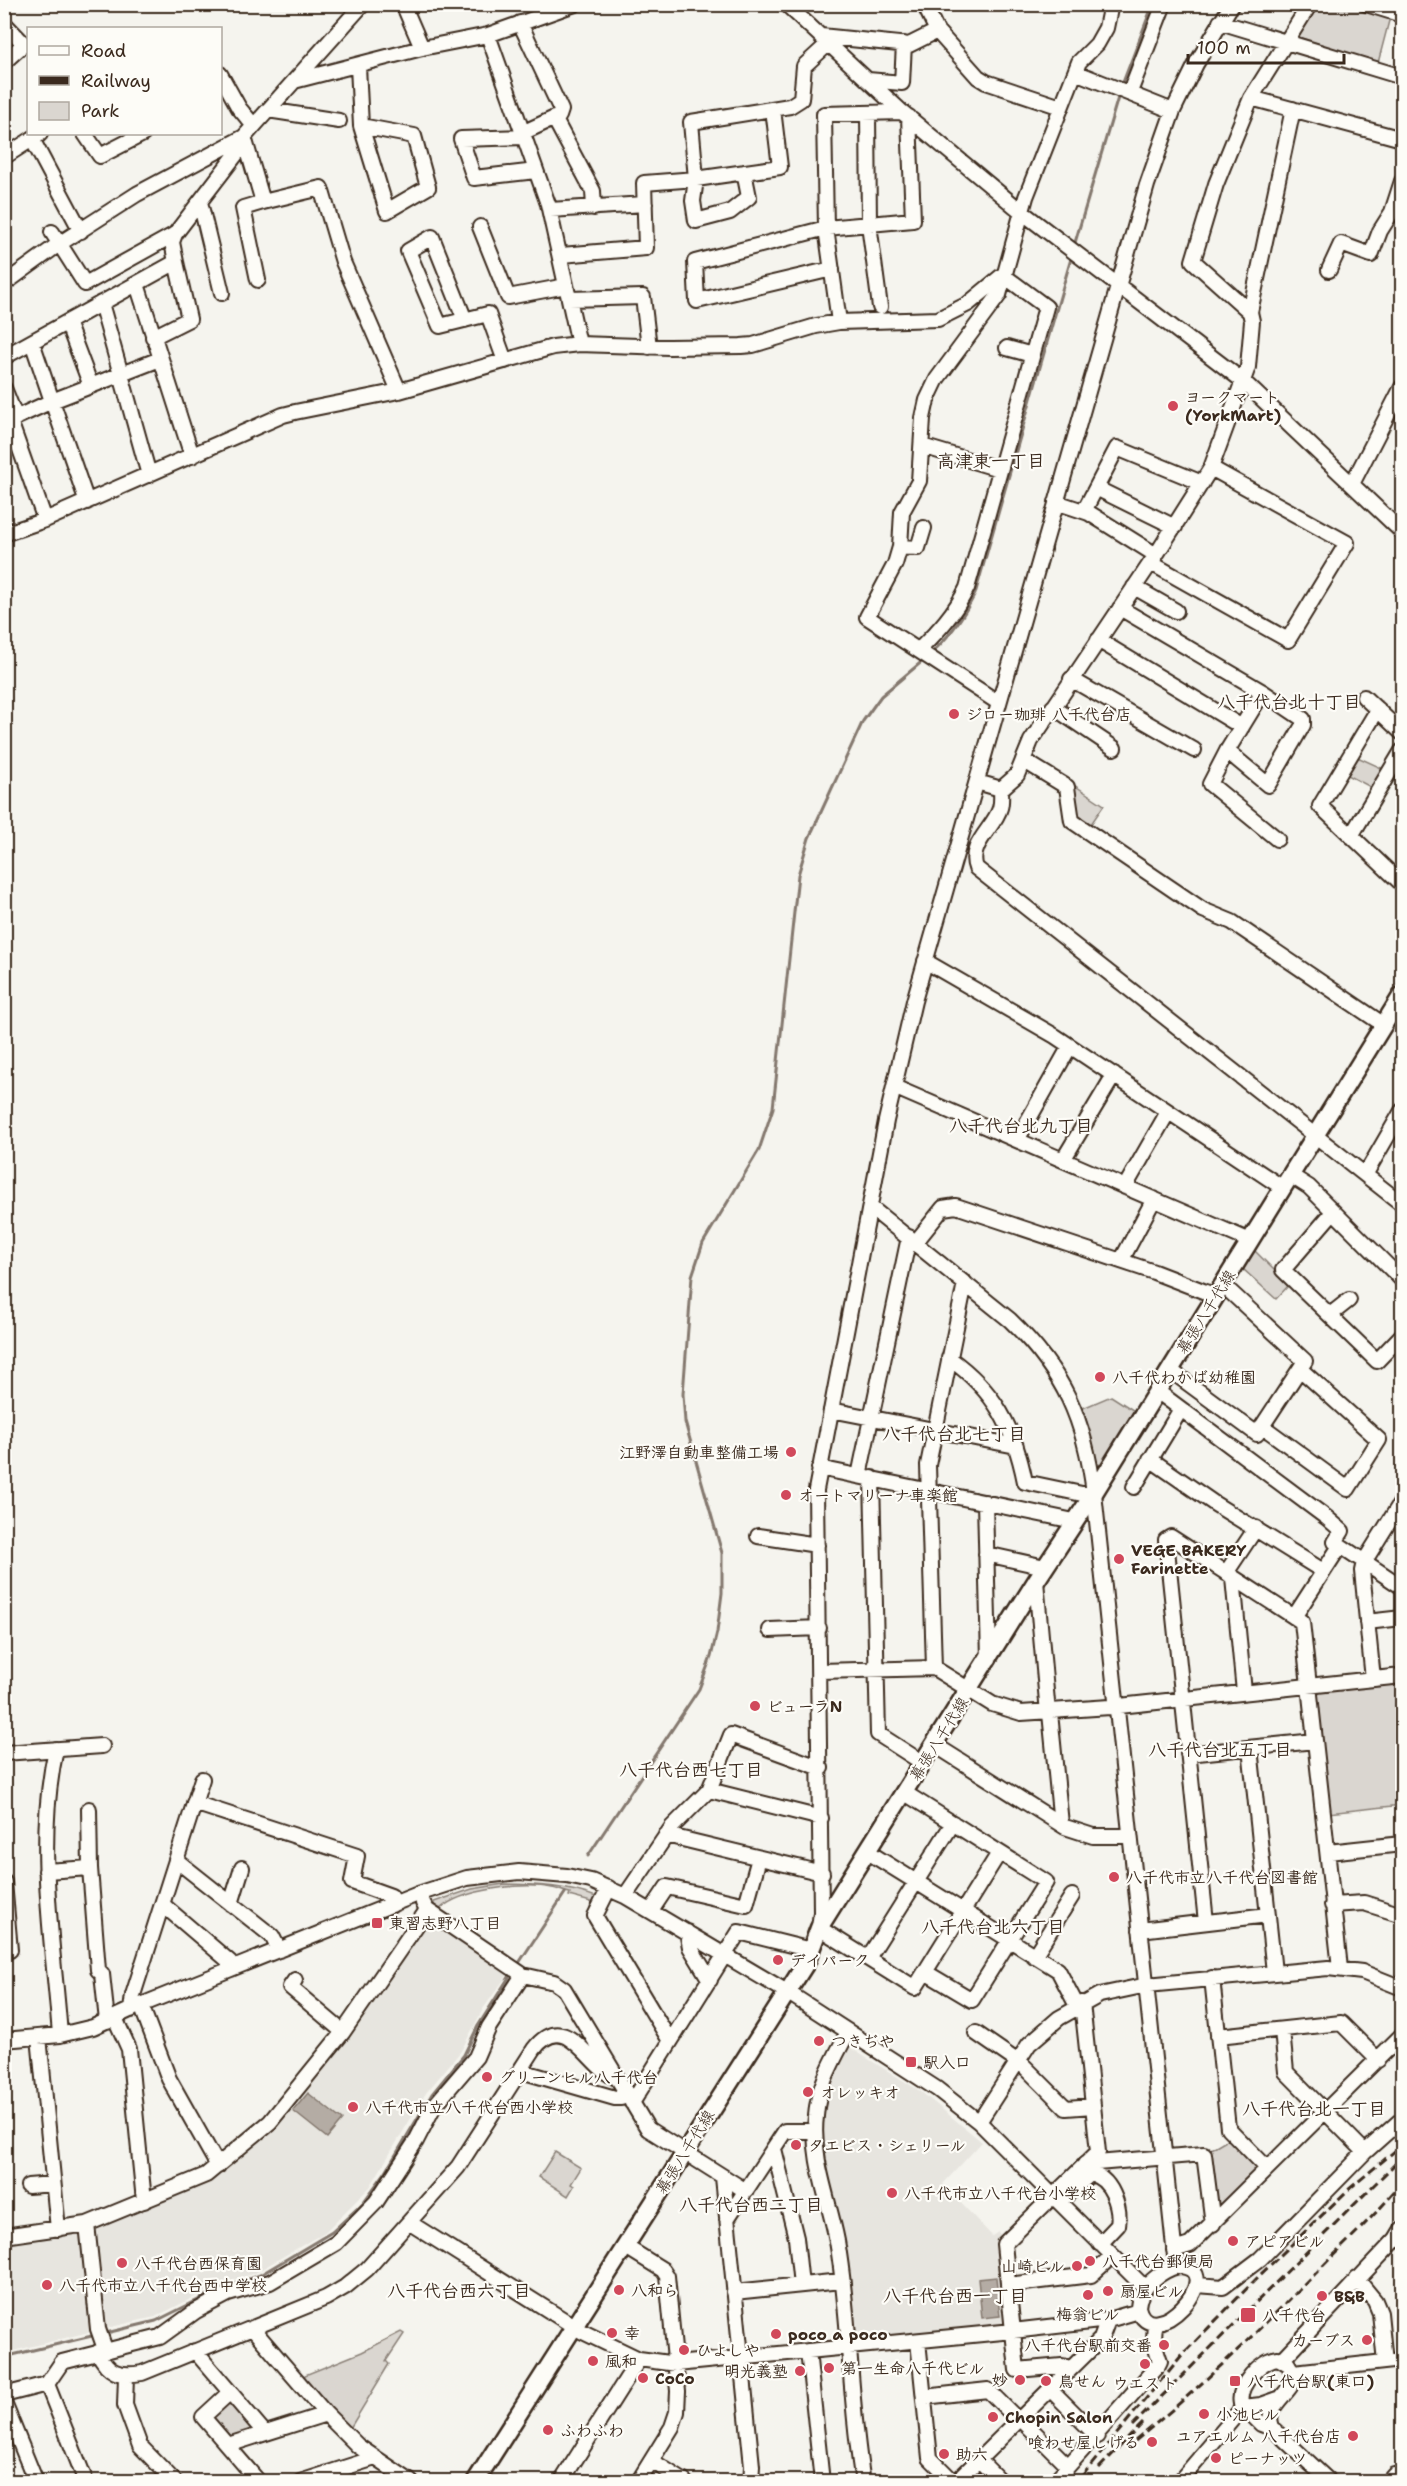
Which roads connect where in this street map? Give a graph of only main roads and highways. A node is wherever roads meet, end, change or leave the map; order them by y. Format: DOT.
graph roads {
  1 [pos="1402,995"];
  2 [pos="476,2481"];
  1 -- 2 [label="main road, 幕張八千代線"];
}
